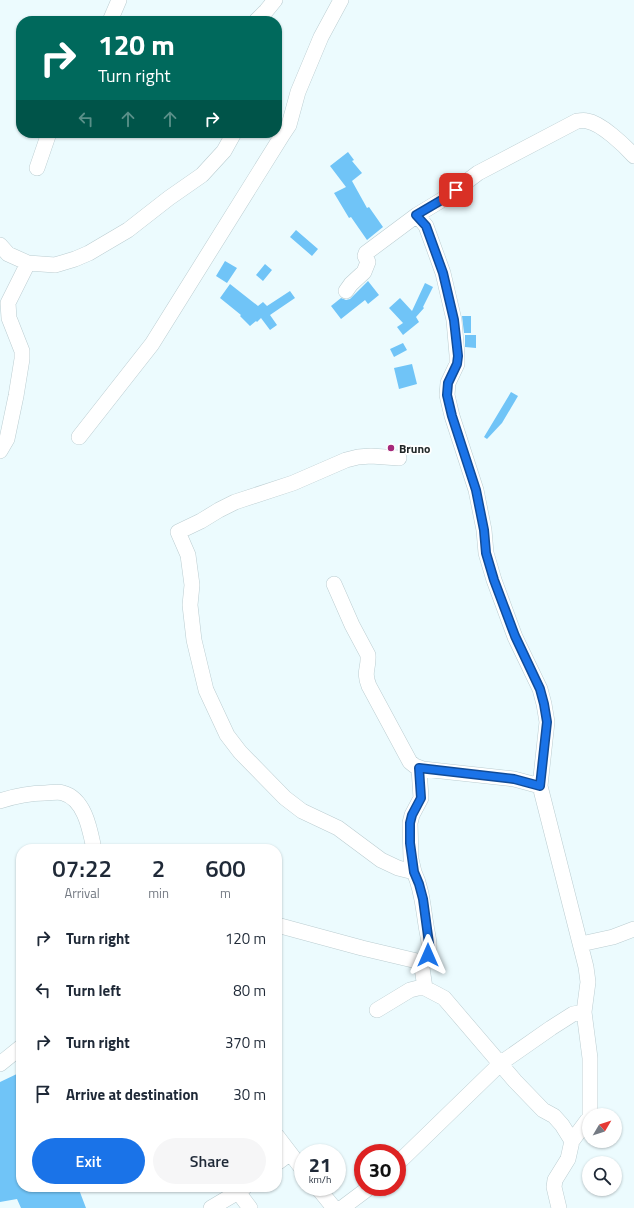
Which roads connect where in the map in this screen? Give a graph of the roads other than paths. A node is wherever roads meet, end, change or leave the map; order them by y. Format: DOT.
graph roads {
  1 [pos="119,0"];
  2 [pos="274,0"];
  3 [pos="341,0"];
  4 [pos="112,16"];
  5 [pos="261,16"];
  6 [pos="282,137"];
  7 [pos="47,138"];
  8 [pos="231,138"];
  9 [pos="281,138"];
  10 [pos="634,156"];
  11 [pos="37,168"];
  12 [pos="416,215"];
  13 [pos="0,245"];
  14 [pos="28,263"];
  15 [pos="346,291"];
  16 [pos="79,437"];
  17 [pos="0,451"];
  18 [pos="399,458"];
  19 [pos="334,584"];
  20 [pos="419,768"];
  21 [pos="540,786"];
  22 [pos="0,801"];
  23 [pos="93,844"];
  24 [pos="414,872"];
  25 [pos="282,926"];
  26 [pos="634,929"];
  27 [pos="581,944"];
  28 [pos="421,961"];
  29 [pos="425,988"];
  30 [pos="376,1010"];
  31 [pos="584,1012"];
  32 [pos="16,1051"];
  33 [pos="501,1063"];
  34 [pos="0,1064"];
  35 [pos="590,1108"];
  36 [pos="582,1127"];
  37 [pos="572,1141"];
  38 [pos="282,1144"];
  39 [pos="289,1154"];
  40 [pos="406,1155"];
  41 [pos="282,1159"];
  42 [pos="294,1160"];
  43 [pos="235,1192"];
  44 [pos="241,1192"];
  45 [pos="324,1196"];
  46 [pos="358,1196"];
  47 [pos="211,1208"];
  48 [pos="250,1208"];
  49 [pos="334,1208"];
  50 [pos="342,1208"];
  51 [pos="559,1208"];
  1 -- 4 [label="street"];
  2 -- 5 [label="street"];
  3 -- 6 [label="street"];
  7 -- 11 [label="street"];
  8 -- 14 [label="street"];
  9 -- 16 [label="street"];
  10 -- 12 [label="street"];
  12 -- 15 [label="street"];
  12 -- 21 [label="street"];
  13 -- 14 [label="street"];
  14 -- 17 [label="street"];
  18 -- 24 [label="street"];
  19 -- 20 [label="street"];
  20 -- 21 [label="street"];
  20 -- 24 [label="street"];
  21 -- 27 [label="street"];
  22 -- 23 [label="street"];
  24 -- 28 [label="street"];
  25 -- 28 [label="street"];
  26 -- 27 [label="street"];
  27 -- 31 [label="street"];
  28 -- 29 [label="street"];
  29 -- 30 [label="street"];
  29 -- 33 [label="street"];
  31 -- 33 [label="street"];
  31 -- 35 [label="street"];
  32 -- 34 [label="street"];
  33 -- 37 [label="street"];
  33 -- 40 [label="street"];
  36 -- 37 [label="street"];
  37 -- 51 [label="street"];
  38 -- 39 [label="street"];
  39 -- 41 [label="street"];
  39 -- 42 [label="street"];
  43 -- 47 [label="street"];
  44 -- 48 [label="street"];
  45 -- 49 [label="street"];
  46 -- 50 [label="street"];
}
